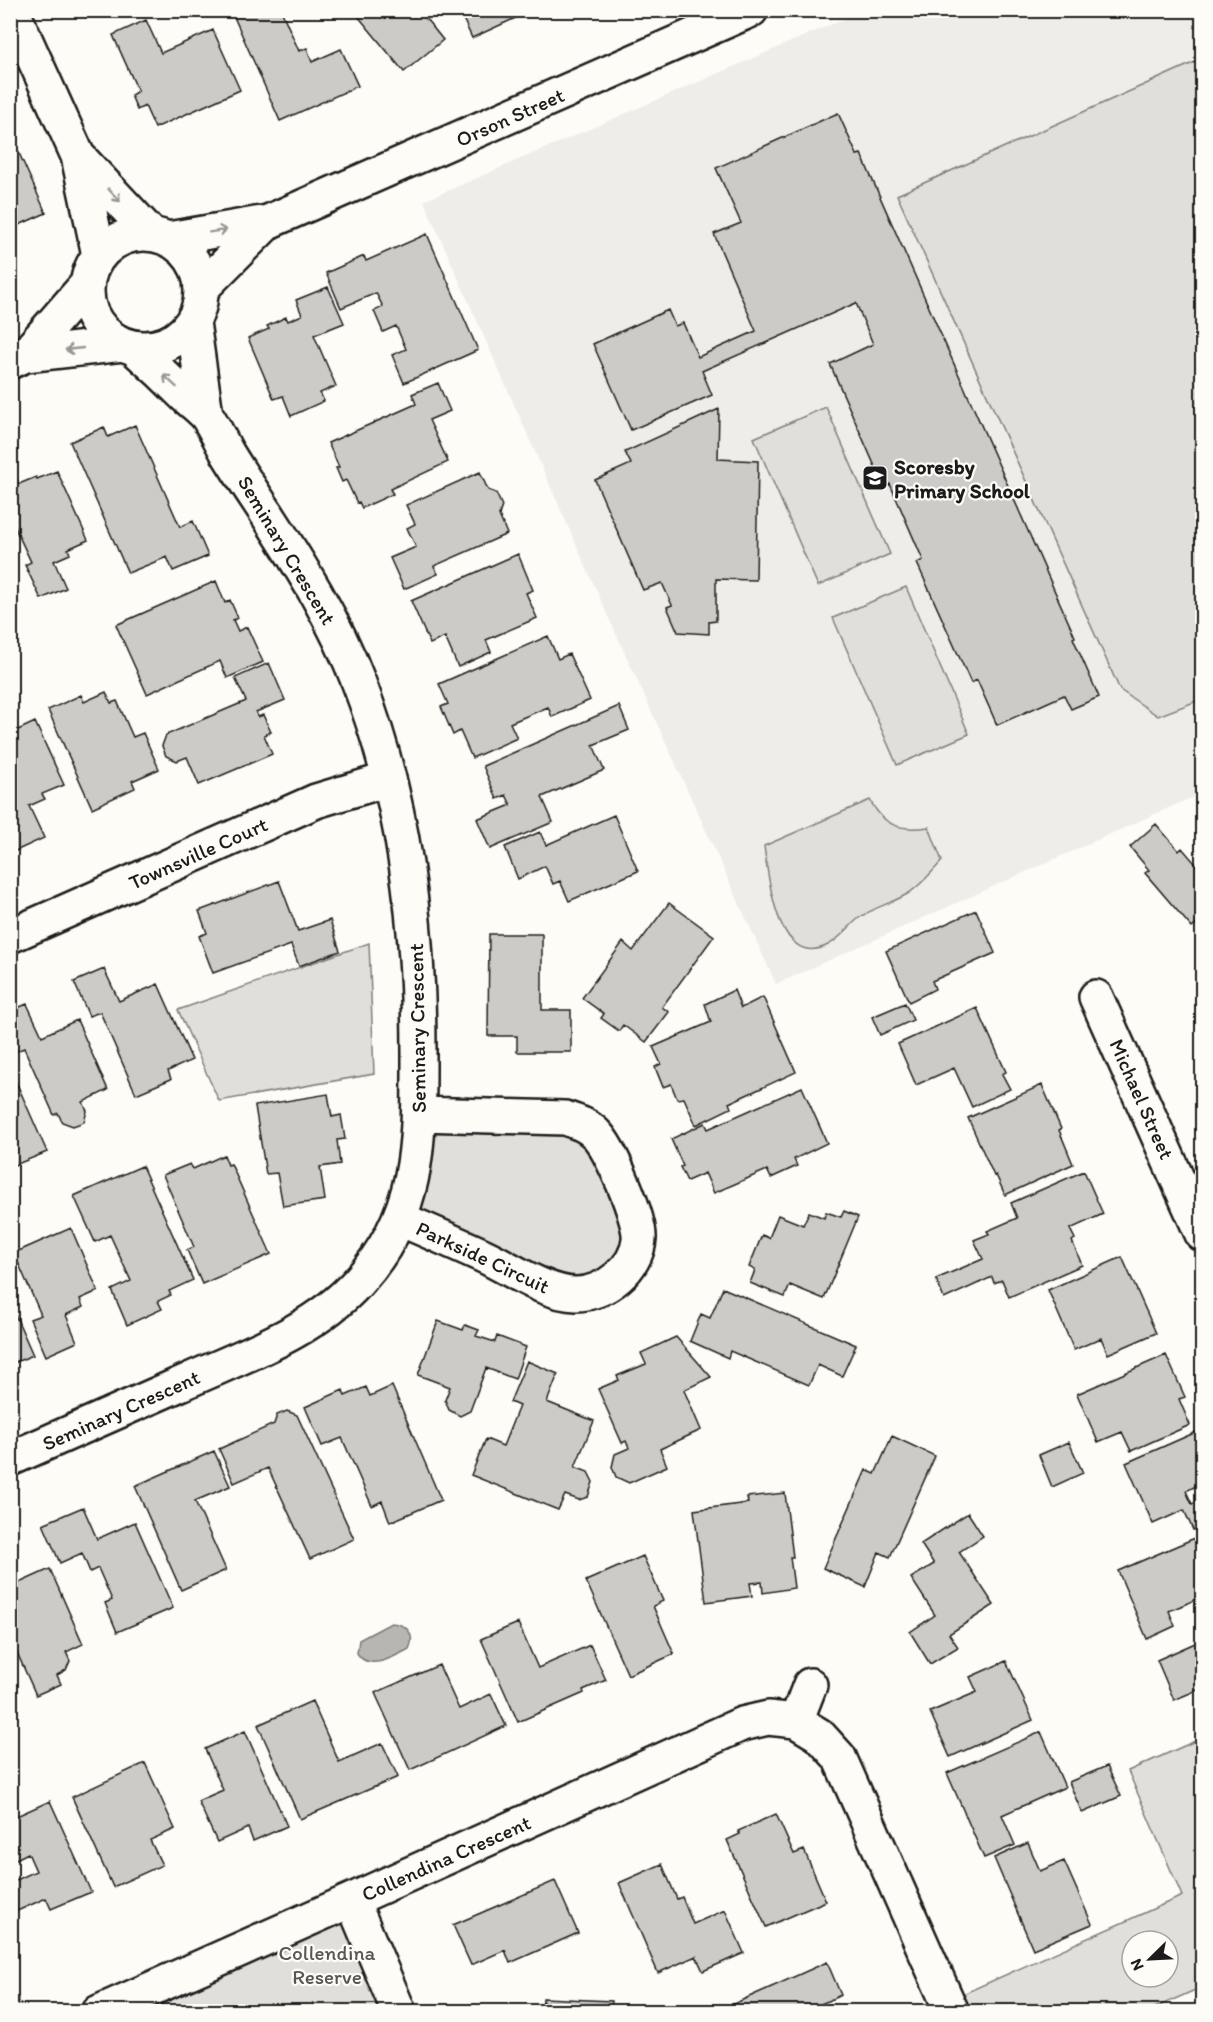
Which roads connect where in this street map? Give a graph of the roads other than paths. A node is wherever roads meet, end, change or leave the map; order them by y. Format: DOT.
graph roads {
  1 [pos="12,10"];
  2 [pos="751,10"];
  3 [pos="78,156"];
  4 [pos="268,222"];
  5 [pos="159,237"];
  6 [pos="93,270"];
  7 [pos="201,289"];
  8 [pos="192,322"];
  9 [pos="128,346"];
  10 [pos="18,359"];
  11 [pos="206,415"];
  12 [pos="389,779"];
  13 [pos="10,936"];
  14 [pos="1096,997"];
  15 [pos="419,1114"];
  16 [pos="400,1219"];
  17 [pos="1203,1234"];
  18 [pos="10,1459"];
  19 [pos="810,1685"];
  20 [pos="796,1721"];
  21 [pos="352,1900"];
  22 [pos="99,2012"];
  23 [pos="399,2012"];
  24 [pos="952,2012"];
  1 -- 3 [label="street"];
  2 -- 4 [label="street, Orson Street"];
  3 -- 5 [label="street, one-way"];
  3 -- 6 [label="street"];
  5 -- 4 [label="street, Orson Street, one-way"];
  4 -- 7 [label="street, Orson Street"];
  5 -- 6 [label="street"];
  5 -- 7 [label="street"];
  6 -- 9 [label="street"];
  6 -- 10 [label="street"];
  7 -- 8 [label="street"];
  8 -- 9 [label="street"];
  8 -- 11 [label="street, Seminary Crescent"];
  9 -- 10 [label="street, one-way"];
  11 -- 9 [label="street, Seminary Crescent, one-way"];
  11 -- 12 [label="street, Seminary Crescent"];
  12 -- 13 [label="street, Townsville Court"];
  12 -- 15 [label="street, Seminary Crescent"];
  14 -- 17 [label="street, Michael Street"];
  15 -- 16 [label="street, Seminary Crescent"];
  15 -- 16 [label="street, Parkside Circuit"];
  16 -- 18 [label="street, Seminary Crescent"];
  19 -- 20 [label="street"];
  20 -- 21 [label="street, Collendina Crescent"];
  20 -- 24 [label="street, Collendina Crescent"];
  21 -- 22 [label="street, Collendina Crescent"];
  21 -- 23 [label="street"];
}
